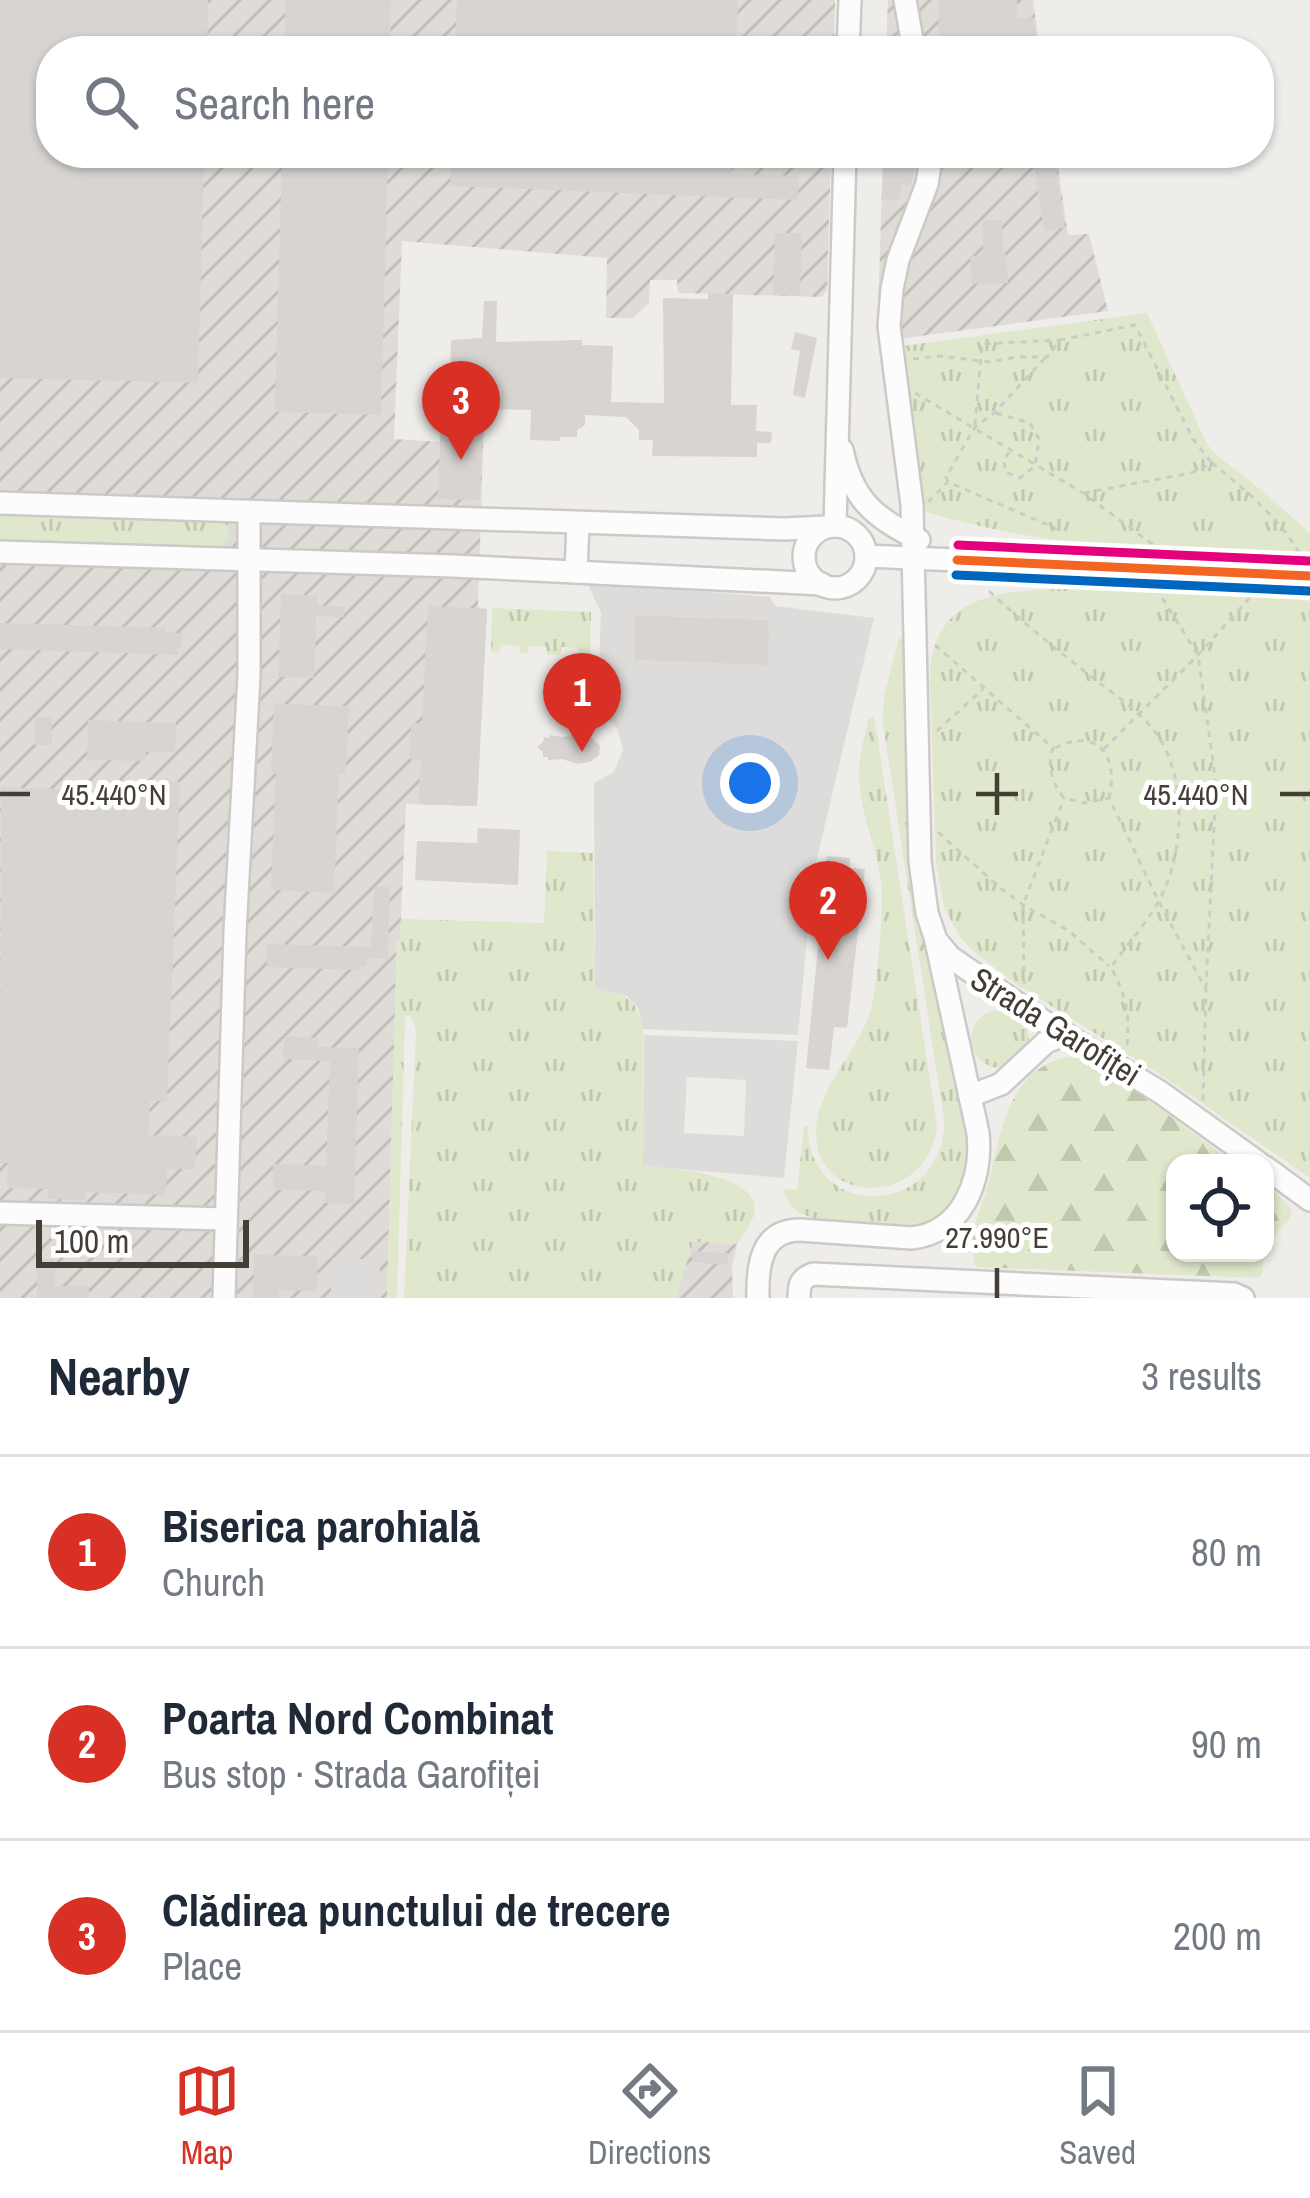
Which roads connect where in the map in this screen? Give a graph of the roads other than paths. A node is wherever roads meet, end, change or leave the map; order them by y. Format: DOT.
graph roads {
  1 [pos="850,0"];
  2 [pos="905,0"];
  3 [pos="849,36"];
  4 [pos="911,36"];
  5 [pos="845,168"];
  6 [pos="930,168"];
  7 [pos="837,412"];
  8 [pos="0,503"];
  9 [pos="249,512"];
  10 [pos="578,523"];
  11 [pos="830,526"];
  12 [pos="914,548"];
  13 [pos="0,552"];
  14 [pos="866,556"];
  15 [pos="248,560"];
  16 [pos="1306,568"];
  17 [pos="576,572"];
  18 [pos="822,584"];
  19 [pos="936,940"];
  20 [pos="1066,1034"];
  21 [pos="970,1096"];
  22 [pos="1247,1154"];
  23 [pos="1274,1174"];
  24 [pos="1310,1200"];
  25 [pos="0,1213"];
  26 [pos="226,1219"];
  27 [pos="224,1298"];
  28 [pos="758,1298"];
  29 [pos="799,1298"];
  30 [pos="1243,1298"];
  1 -- 3 [label="street"];
  2 -- 4 [label="street"];
  5 -- 7 [label="street"];
  6 -- 12 [label="street"];
  7 -- 11 [label="street"];
  7 -- 12 [label="street"];
  8 -- 9 [label="street"];
  9 -- 10 [label="street"];
  9 -- 15 [label="street"];
  10 -- 11 [label="street"];
  10 -- 17 [label="street"];
  11 -- 14 [label="street"];
  11 -- 18 [label="street"];
  12 -- 14 [label="street"];
  12 -- 16 [label="street"];
  12 -- 19 [label="street"];
  13 -- 15 [label="street"];
  14 -- 18 [label="street"];
  15 -- 17 [label="street"];
  15 -- 26 [label="street"];
  17 -- 18 [label="street"];
  19 -- 20 [label="street, Strada Garofiței"];
  19 -- 21 [label="street"];
  20 -- 21 [label="street"];
  20 -- 22 [label="street, Strada Garofiței"];
  21 -- 28 [label="street"];
  23 -- 24 [label="street, Strada Garofiței"];
  25 -- 26 [label="street"];
  26 -- 27 [label="street"];
  29 -- 30 [label="street"];
}
